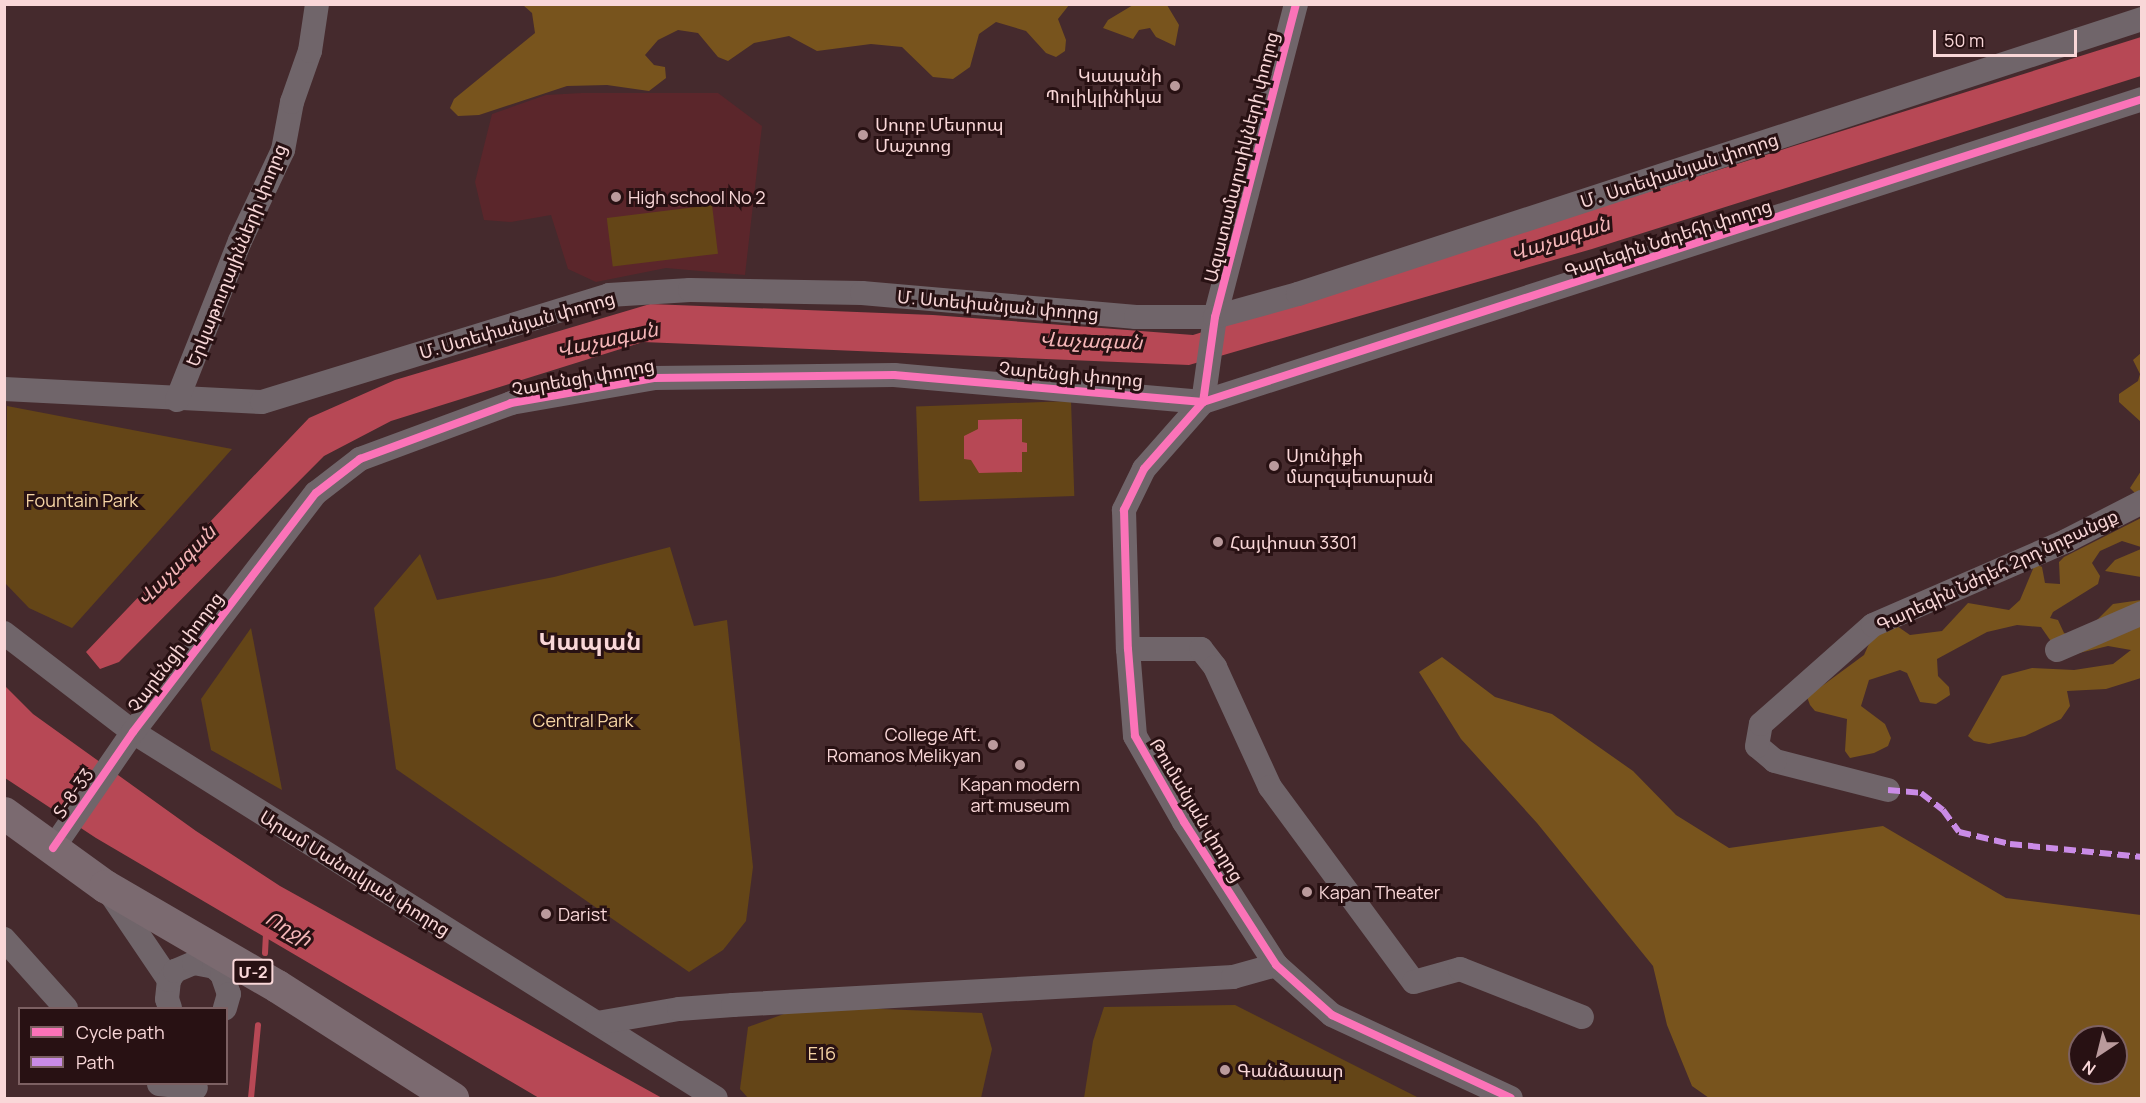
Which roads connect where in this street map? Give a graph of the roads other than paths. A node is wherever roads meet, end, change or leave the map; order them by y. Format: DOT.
graph roads {
  1 [pos="317,4"];
  2 [pos="1296,4"];
  3 [pos="2142,19"];
  4 [pos="2142,99"];
  5 [pos="1215,317"];
  6 [pos="4,389"];
  7 [pos="177,400"];
  8 [pos="1203,402"];
  9 [pos="2142,502"];
  10 [pos="2142,613"];
  11 [pos="4,633"];
  12 [pos="1128,649"];
  13 [pos="2058,650"];
  14 [pos="133,732"];
  15 [pos="118,755"];
  16 [pos="1888,790"];
  17 [pos="4,813"];
  18 [pos="58,841"];
  19 [pos="105,886"];
  20 [pos="4,939"];
  21 [pos="1276,965"];
  22 [pos="169,980"];
  23 [pos="278,986"];
  24 [pos="226,1006"];
  25 [pos="65,1007"];
  26 [pos="170,1007"];
  27 [pos="1582,1017"];
  28 [pos="597,1023"];
  29 [pos="170,1085"];
  30 [pos="197,1090"];
  31 [pos="452,1098"];
  32 [pos="716,1098"];
  33 [pos="1511,1098"];
  1 -- 7 [label="street, Երկաթուղայինների փողոց"];
  2 -- 5 [label="street, Ազատամարտիկների փողոց"];
  3 -- 5 [label="street, Մ․ Ստեփանյան փողոց"];
  4 -- 8 [label="street, Գարեգին Նժդեհի փողոց / Տ-8-33"];
  5 -- 7 [label="street, Մ. Ստեփանյան փողոց"];
  5 -- 8 [label="street, Ազատամարտիկների փողոց"];
  6 -- 7 [label="street, Մ. Ստեփանյան փողոց"];
  8 -- 12 [label="street, Թումանյան փողոց"];
  8 -- 14 [label="street, Չարենցի փողոց / Տ-8-33"];
  9 -- 16 [label="street, Գարեգին Նժդեհ 2րդ նրբանցք"];
  10 -- 13 [label="street"];
  11 -- 14 [label="street, Արամ Մանուկյան փողոց"];
  12 -- 21 [label="street, Թումանյան փողոց"];
  12 -- 27 [label="street"];
  14 -- 15 [label="street, Չարենցի փողոց / Տ-8-33"];
  14 -- 28 [label="street, Արամ Մանուկյան փողոց"];
  15 -- 18 [label="street, Տ-8-33 / Տ-8-33"];
  17 -- 18 [label="highway, Մ-2"];
  18 -- 19 [label="highway, Մ-2"];
  19 -- 22 [label="street"];
  19 -- 23 [label="highway, Մ-2"];
  20 -- 25 [label="street"];
  21 -- 28 [label="street"];
  21 -- 33 [label="street, Թումանյան փողոց"];
  22 -- 24 [label="street"];
  22 -- 26 [label="street"];
  23 -- 24 [label="street"];
  23 -- 31 [label="highway, Մ-2"];
  28 -- 32 [label="street, Արամ Մանուկյան փողոց"];
  29 -- 30 [label="street"];
}
